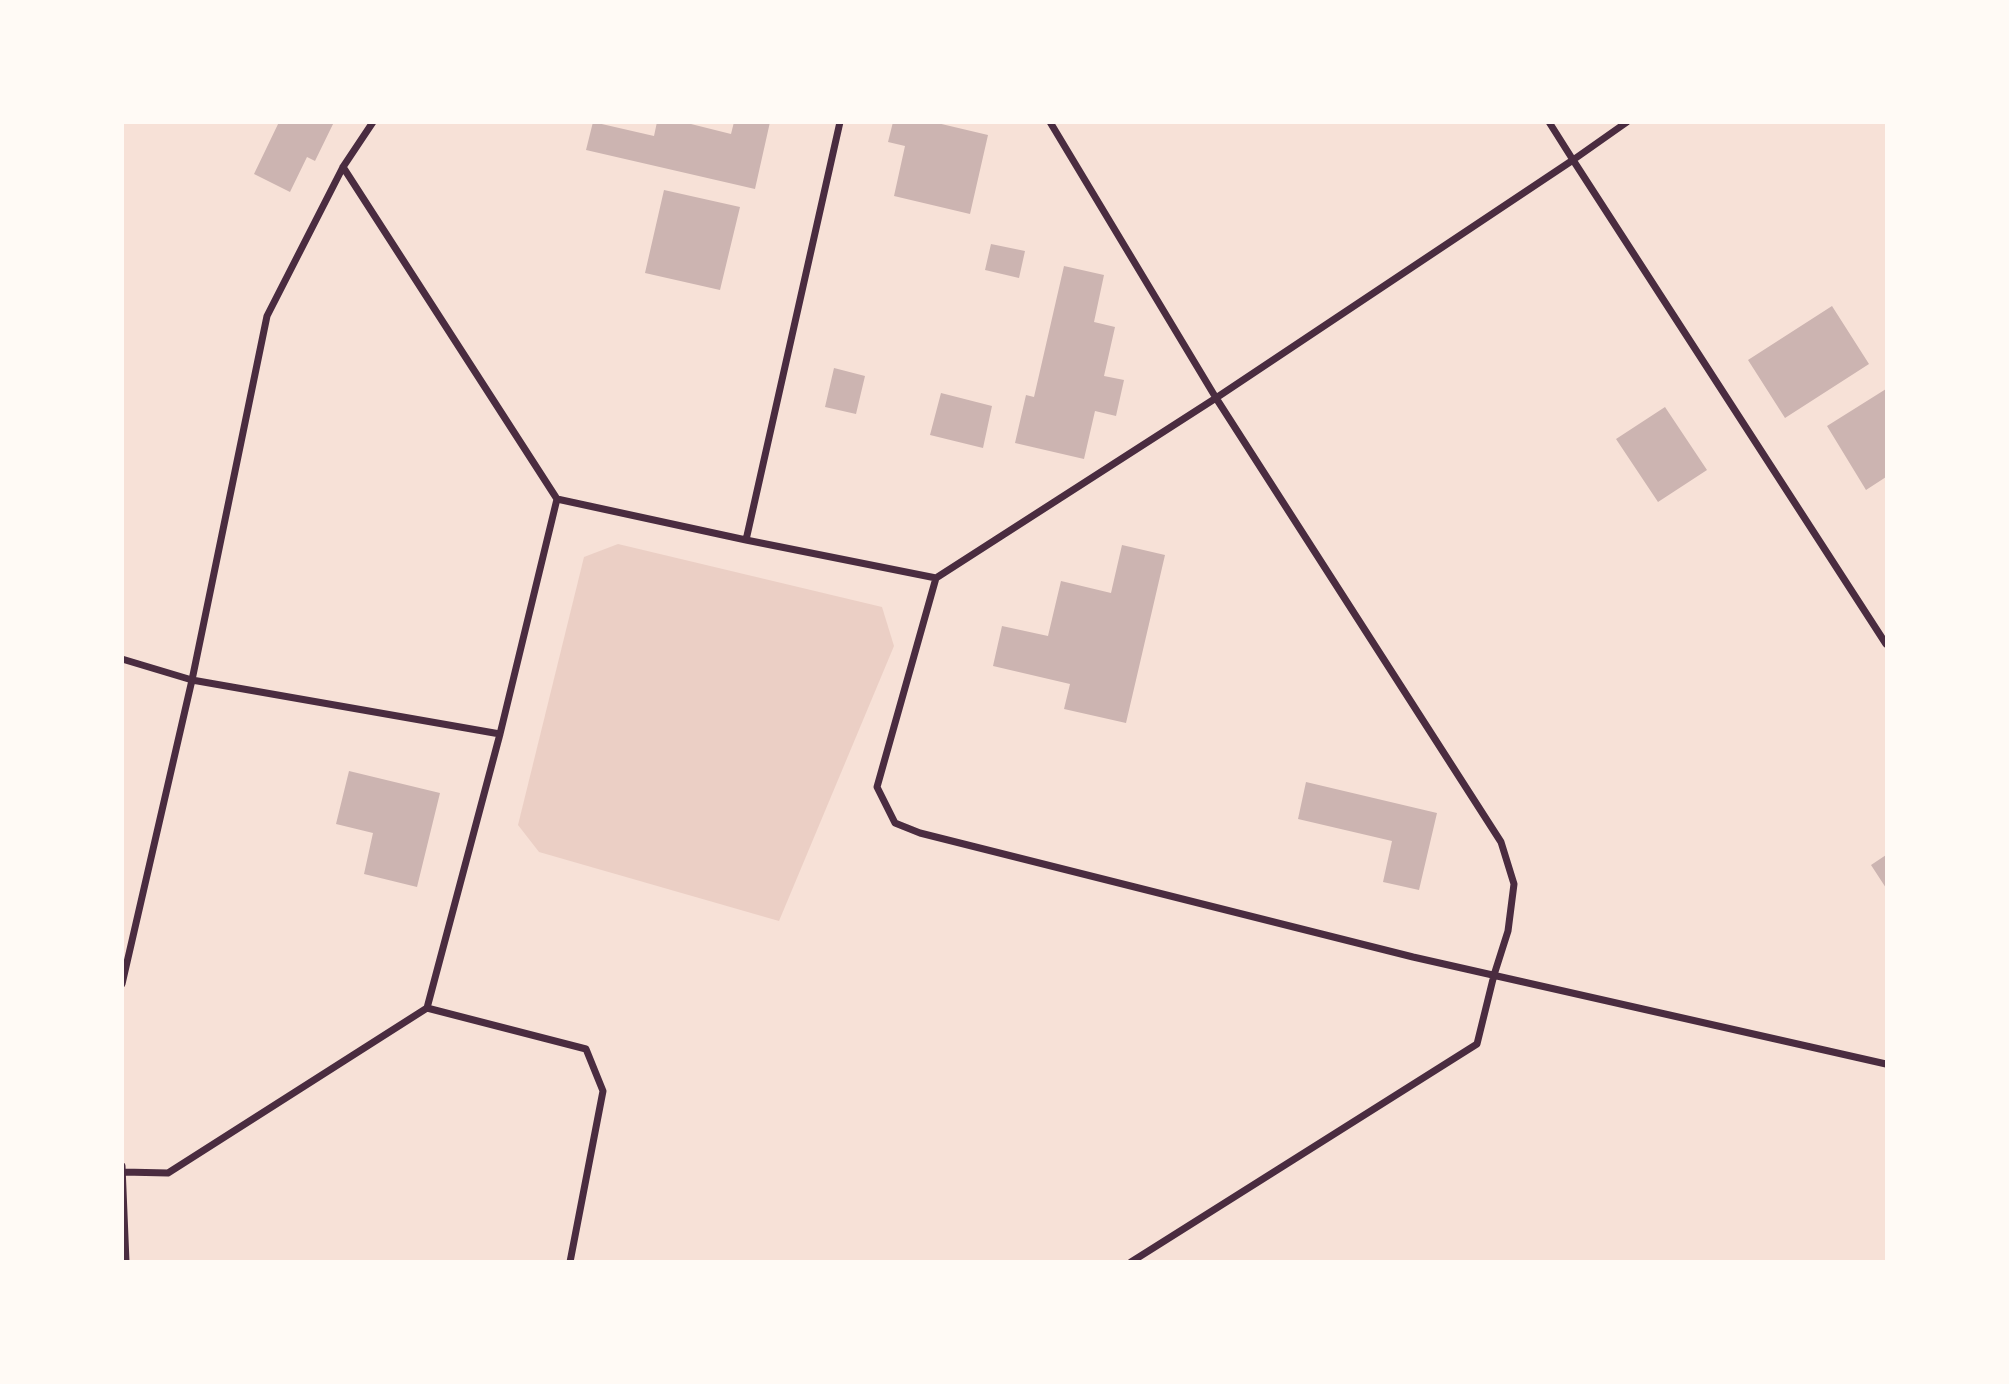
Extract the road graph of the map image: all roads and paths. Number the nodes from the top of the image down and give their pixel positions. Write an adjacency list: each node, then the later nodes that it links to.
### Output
1 (373, 122): 7 (street)
2 (840, 122): 10 (street)
3 (1050, 122): 8 (street)
4 (1549, 122): 6 (street)
5 (1627, 122): 6 (street)
6 (1573, 160): 8 (street); 12 (street)
7 (343, 167): 9 (street); 14 (street)
8 (1216, 398): 11 (street); 16 (street)
9 (557, 499): 10 (street); 15 (street)
10 (746, 540): 11 (street)
11 (936, 579): 16 (street)
12 (1886, 644)
13 (122, 659): 14 (street)
14 (192, 680): 15 (street); 17 (street)
15 (500, 734): 18 (street)
16 (1494, 975): 19 (street); 24 (street)
17 (122, 985)
18 (427, 1008): 21 (street); 23 (street)
19 (1886, 1064)
20 (122, 1166): 21 (street)
21 (123, 1172): 22 (street)
22 (126, 1262)
23 (570, 1262)
24 (1132, 1262)

